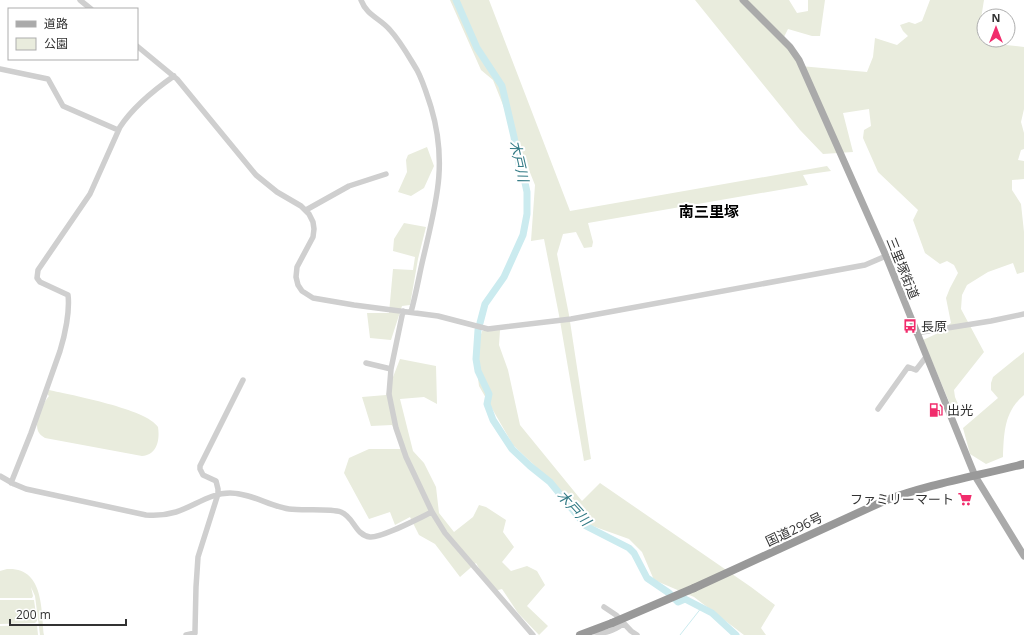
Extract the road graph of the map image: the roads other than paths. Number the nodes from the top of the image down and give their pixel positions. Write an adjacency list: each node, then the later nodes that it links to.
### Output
1 (80, 0): 4 (street)
2 (361, 0): 13 (street)
3 (743, 0): 11 (main road, 三里塚街道)
4 (90, 8)
5 (138, 47): 7 (street)
6 (0, 69): 8 (street)
7 (174, 76): 8 (street); 10 (street)
8 (118, 130): 24 (street)
9 (386, 174): 10 (street)
10 (306, 210): 12 (street)
11 (886, 256): 13 (street); 15 (main road, 三里塚街道)
12 (403, 311): 13 (street); 18 (street)
13 (411, 312)
14 (1024, 314): 15 (street)
15 (916, 333): 16 (main road, 三里塚街道)
16 (926, 357): 20 (street); 23 (main road, 三里塚街道)
17 (366, 364): 18 (street)
18 (391, 369): 26 (street)
19 (243, 380): 25 (street)
20 (878, 409)
21 (1024, 464): 23 (highway, 国道296号)
22 (0, 476): 24 (street)
23 (975, 476): 27 (main road, 三里塚街道); 30 (highway, 国道296号, bridge)
24 (11, 483): 25 (street)
25 (218, 494): 26 (street); 31 (street)
26 (432, 512): 32 (street)
27 (1024, 556)
28 (604, 607): 29 (street)
29 (624, 624): 30 (street); 34 (street)
30 (591, 631): 33 (highway, 国道296号)
31 (186, 635)
32 (533, 635)
33 (580, 635)
34 (637, 635)

